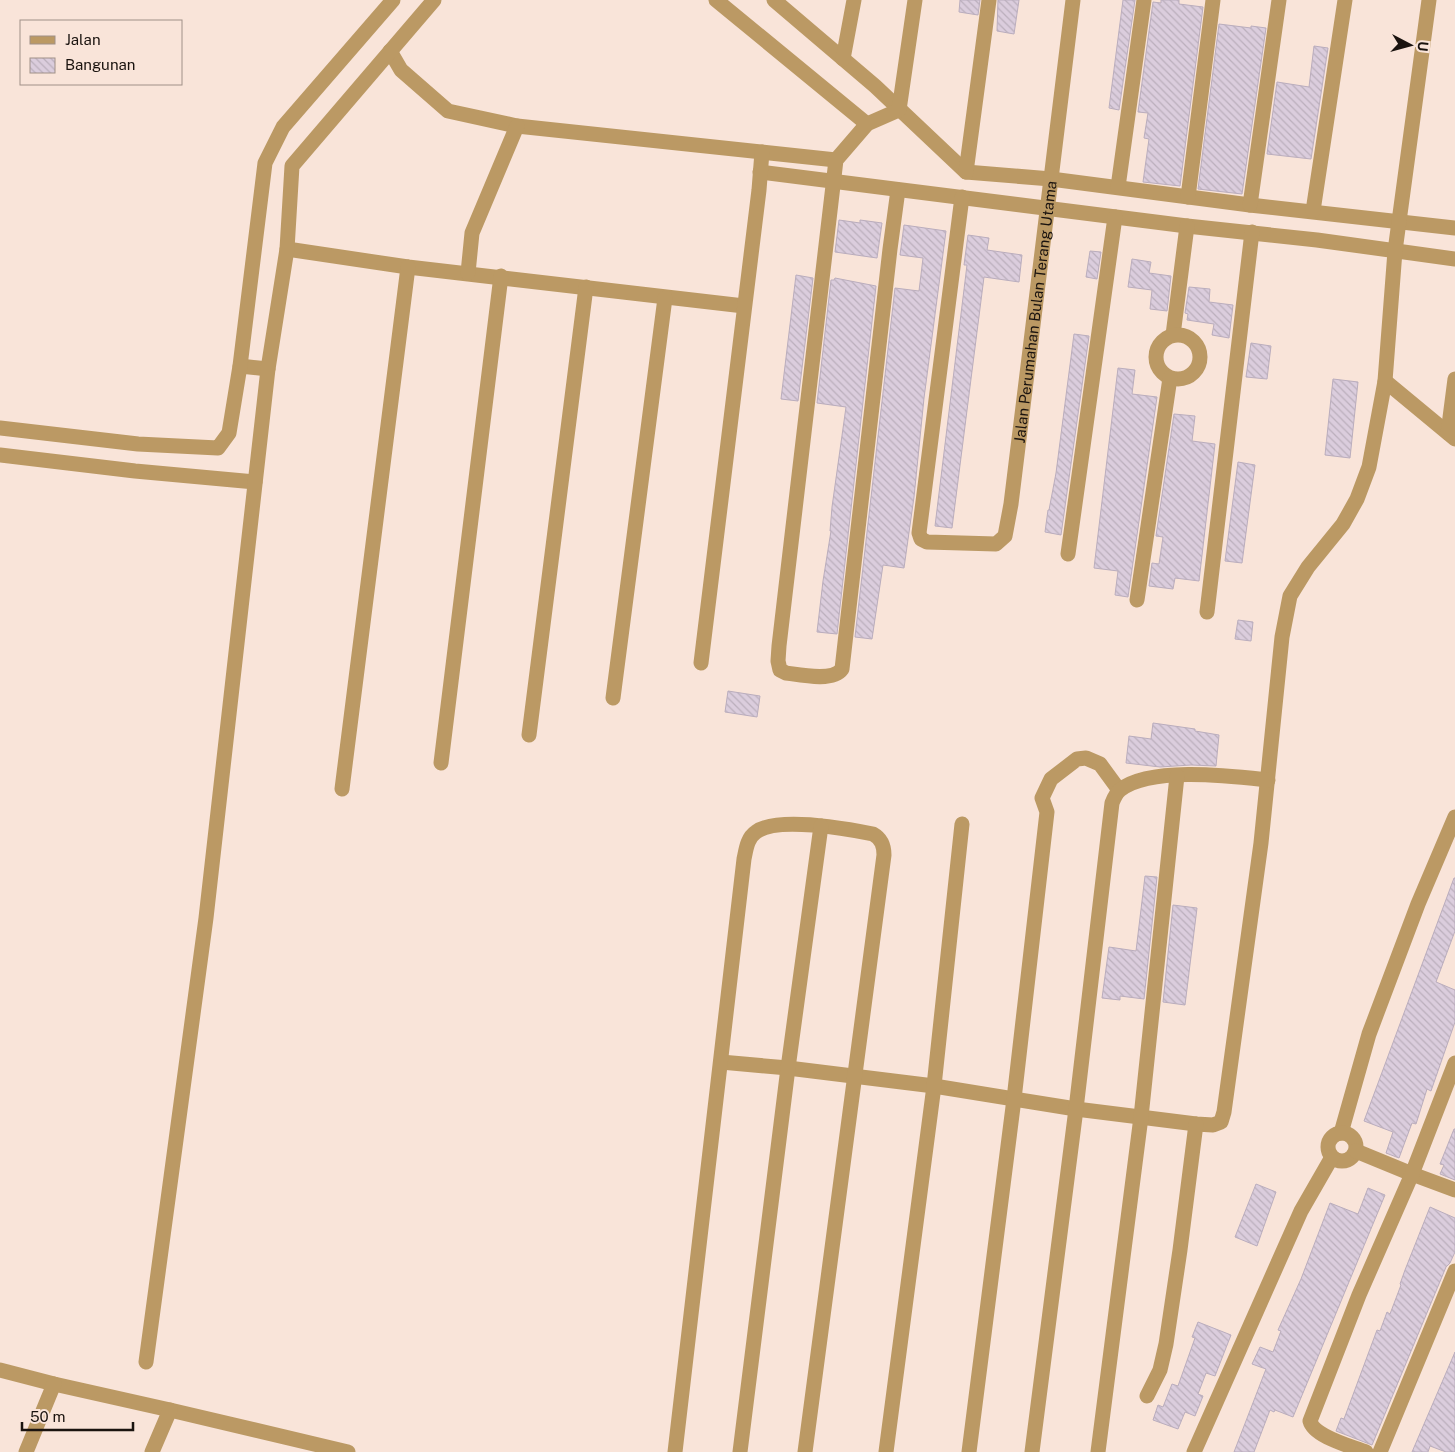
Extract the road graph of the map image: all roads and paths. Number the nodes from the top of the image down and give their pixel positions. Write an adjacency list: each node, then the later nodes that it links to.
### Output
1 (392, 0): 21 (street)
2 (434, 0): 14 (street)
3 (716, 0): 17 (street)
4 (774, 0): 15 (street)
5 (854, 0): 15 (street)
6 (915, 0): 16 (street)
7 (989, 0): 24 (street)
8 (1073, 0): 25 (street, Jalan Perumahan Bulan Terang Utama)
9 (1144, 0): 27 (street)
10 (1213, 0): 30 (street)
11 (1279, 0): 31 (street)
12 (1345, 0): 33 (street)
13 (1429, 0): 35 (street)
14 (390, 52): 18 (street); 22 (street)
15 (843, 58): 16 (street)
16 (899, 110): 17 (street); 24 (street)
17 (867, 124): 20 (street)
18 (517, 126): 19 (street); 43 (street)
19 (762, 152): 20 (street); 23 (street)
20 (836, 160): 26 (street)
21 (265, 163): 22 (street); 49 (street)
22 (292, 166): 39 (street)
23 (760, 172): 26 (street); 47 (street)
24 (966, 172): 25 (street)
25 (1051, 179): 27 (street); 32 (street, Jalan Perumahan Bulan Terang Utama)
26 (834, 182): 28 (street); 28 (street)
27 (1118, 188): 30 (street)
28 (898, 190): 29 (street)
29 (962, 197): 32 (street); 32 (street, Jalan Perumahan Bulan Terang Utama)
30 (1188, 197): 31 (street)
31 (1250, 205): 33 (street)
32 (1047, 209): 34 (street)
33 (1313, 211): 35 (street)
34 (1115, 217): 36 (street); 60 (street)
35 (1399, 222): 37 (street); 40 (street)
36 (1187, 226): 38 (street); 48 (street)
37 (1455, 228)
38 (1252, 232): 40 (street); 62 (street)
39 (287, 249): 42 (street); 50 (street)
40 (1395, 251): 41 (street); 53 (street)
41 (1455, 259)
42 (408, 267): 43 (street); 69 (street)
43 (468, 273): 44 (street)
44 (501, 276): 45 (street); 66 (street)
45 (586, 287): 46 (street); 65 (street)
46 (665, 298): 47 (street); 64 (street)
47 (744, 306): 63 (street)
48 (1173, 335): 51 (street); 51 (street)
49 (240, 366): 50 (street); 56 (street)
50 (268, 369): 59 (street)
51 (1170, 378): 61 (street)
52 (1455, 379): 55 (street)
53 (1385, 381): 55 (street); 68 (street)
54 (0, 428): 56 (street)
55 (1451, 436)
56 (138, 444): 58 (street)
57 (0, 455): 58 (street)
58 (135, 471): 59 (street)
59 (255, 482): 89 (street)
60 (1068, 554)
61 (1137, 600)
62 (1207, 612)
63 (701, 663)
64 (613, 698)
65 (529, 735)
66 (441, 763)
67 (1177, 776): 68 (street); 70 (street); 81 (street)
68 (1268, 780): 82 (street)
69 (342, 788)
70 (1119, 790): 79 (street); 80 (street)
71 (1455, 817): 83 (street)
72 (962, 824): 78 (street)
73 (821, 826): 74 (street); 76 (street); 77 (street)
74 (721, 1062): 76 (street); 97 (street)
75 (1455, 1062): 86 (street)
76 (788, 1068): 77 (street); 98 (street)
77 (854, 1076): 78 (street); 99 (street)
78 (934, 1086): 79 (street); 100 (street)
79 (1014, 1099): 80 (street); 101 (street)
80 (1076, 1109): 81 (street); 102 (street)
81 (1141, 1117): 82 (street); 103 (street)
82 (1196, 1124): 92 (street)
83 (1341, 1133): 84 (street); 85 (street)
84 (1356, 1151): 85 (street); 86 (street)
85 (1332, 1157): 104 (street)
86 (1412, 1174): 87 (street); 105 (street)
87 (1455, 1190)
88 (1455, 1271): 106 (street)
89 (146, 1362)
90 (0, 1370): 91 (street)
91 (54, 1384): 93 (street); 94 (street)
92 (1147, 1396)
93 (170, 1410): 95 (street); 96 (street)
94 (26, 1452)
95 (152, 1452)
96 (348, 1452)
97 (675, 1452)
98 (740, 1452)
99 (805, 1452)
100 (886, 1452)
101 (969, 1452)
102 (1032, 1452)
103 (1098, 1452)
104 (1194, 1452)
105 (1366, 1452)
106 (1380, 1452)

